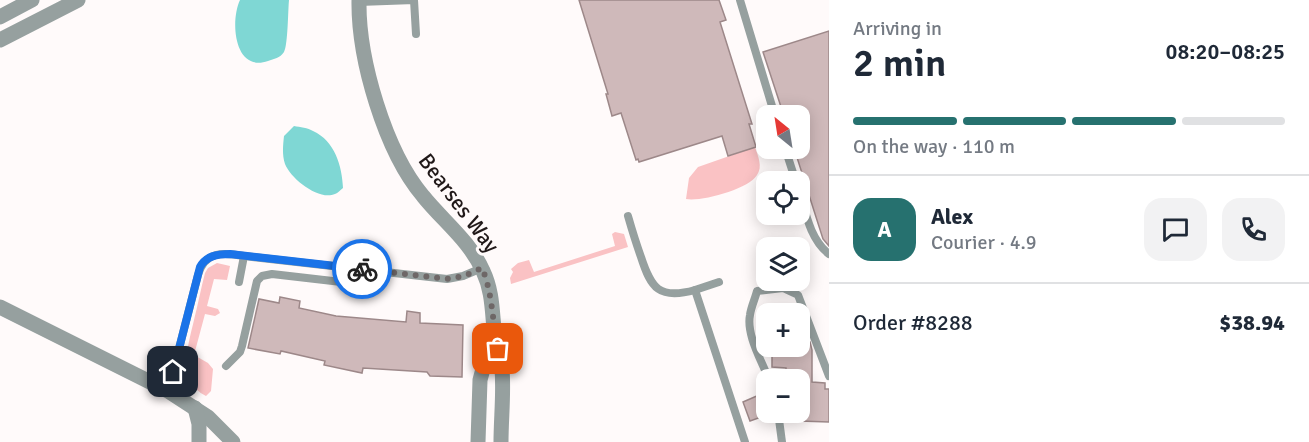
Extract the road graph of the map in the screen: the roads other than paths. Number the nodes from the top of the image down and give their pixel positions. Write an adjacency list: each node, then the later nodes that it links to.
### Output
1 (32, 0): 5 (street)
2 (78, 0): 7 (street)
3 (740, 0): 8 (lane)
4 (359, 1): 6 (lane); 13 (street, Bearses Way)
5 (0, 17)
6 (416, 34)
7 (0, 40)
8 (772, 105)
9 (628, 216): 17 (lane)
10 (810, 225): 11 (lane)
11 (829, 254)
12 (244, 256): 14 (lane); 15 (lane); 23 (lane)
13 (482, 268): 14 (lane); 19 (street, Bearses Way)
14 (384, 272): 20 (lane)
15 (239, 282)
16 (719, 282): 17 (lane)
17 (694, 290): 30 (lane)
18 (0, 307): 23 (street)
19 (494, 329): 28 (street, Bearses Way); 29 (street, Bearses Way)
20 (226, 366)
21 (764, 369): 22 (lane)
22 (829, 376)
23 (168, 391): 24 (street)
24 (195, 408): 26 (street); 27 (street)
25 (779, 423): 31 (lane)
26 (198, 442)
27 (233, 442)
28 (478, 442)
29 (501, 442)
30 (745, 442)
31 (782, 442)

